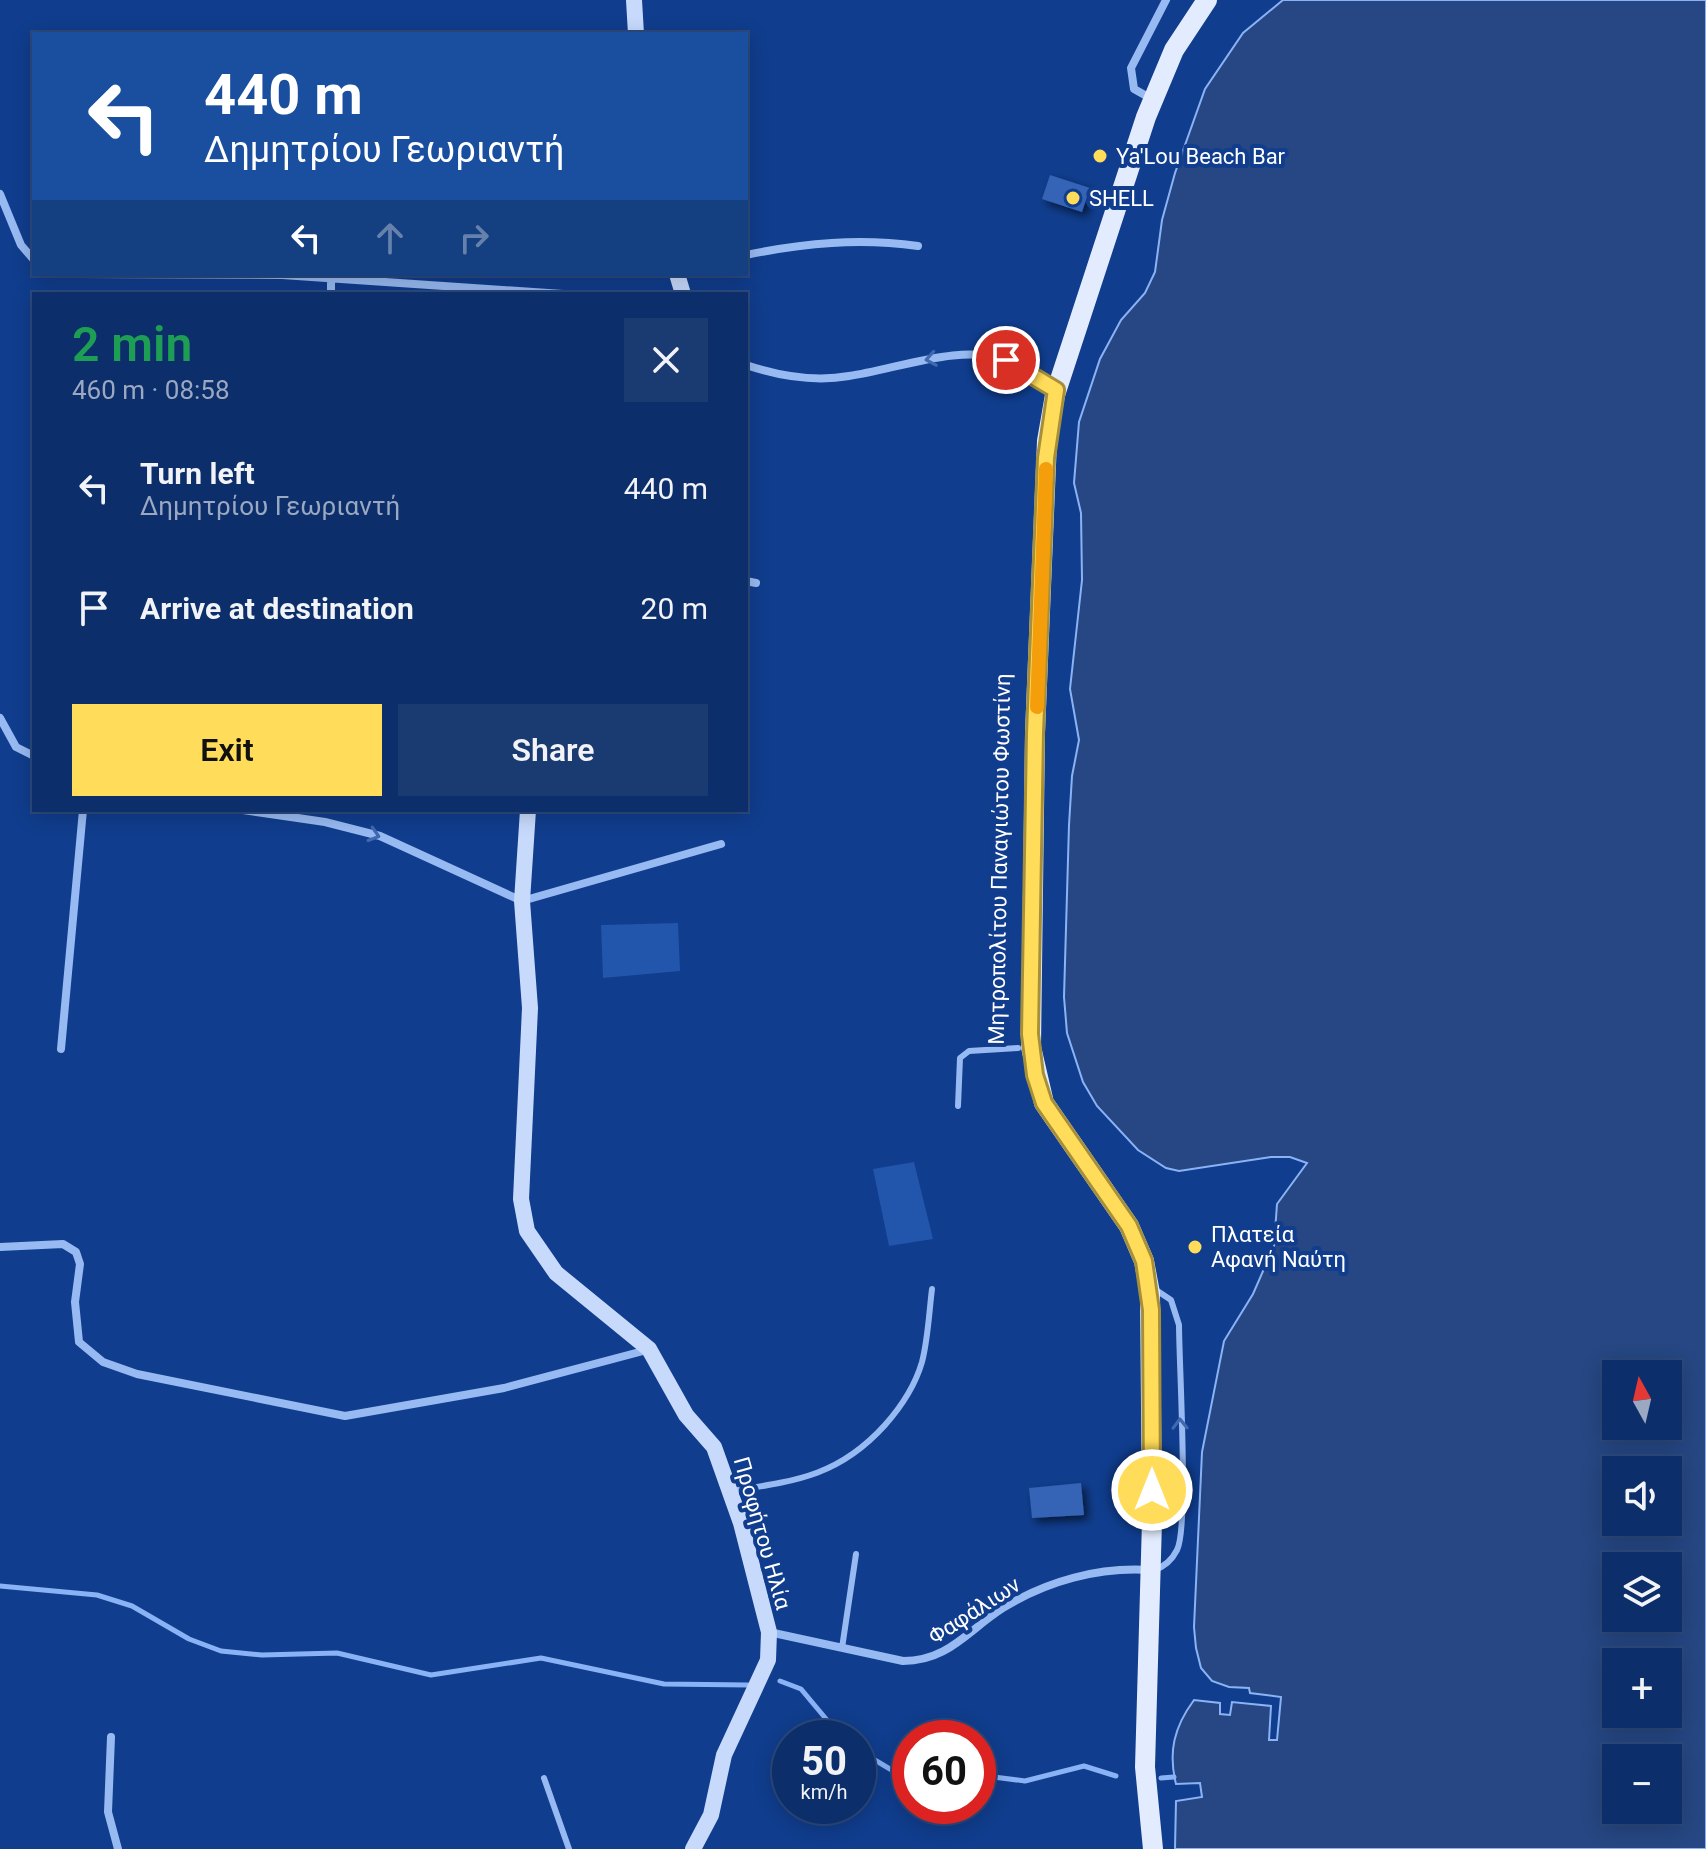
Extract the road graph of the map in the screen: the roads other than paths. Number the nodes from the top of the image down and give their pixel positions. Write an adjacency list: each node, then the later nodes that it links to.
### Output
1 (634, 0): 5 (street)
2 (1166, 0): 6 (street)
3 (1191, 0): 6 (main road)
4 (1207, 0): 6 (main road)
5 (636, 32)
6 (1147, 97): 16 (main road, Μητροπολίτου Παναγιώτου Φωστίνη)
7 (0, 194): 10 (street)
8 (918, 246): 9 (street)
9 (748, 255)
10 (32, 258)
11 (206, 276): 12 (street)
12 (331, 278): 13 (street); 14 (street)
13 (331, 292)
14 (534, 292)
15 (748, 365): 16 (street, one-way to 15)
16 (1050, 387): 24 (main road, Μητροπολίτου Παναγιώτου Φωστίνη); 28 (main road, Μητροπολίτου Παναγιώτου Φωστίνη)
17 (0, 718): 18 (street)
18 (32, 755)
19 (83, 812): 25 (street)
20 (257, 812): 23 (street, one-way to 23)
21 (528, 812): 23 (street, Προφήτου Ηλία)
22 (721, 844): 23 (street)
23 (522, 901): 30 (street, Προφήτου Ηλία)
24 (1018, 1048): 26 (lane); 33 (main road, Μητροπολίτου Παναγιώτου Φωστίνη)
25 (61, 1049)
26 (958, 1106)
27 (0, 1247): 30 (street)
28 (1149, 1286): 33 (main road, Μητροπολίτου Παναγιώτου Φωστίνη); 33 (lane, one-way to 28)
29 (932, 1289): 31 (lane)
30 (649, 1349): 31 (street, Προφήτου Ηλία)
31 (731, 1491): 34 (street, Προφήτου Ηλία)
32 (856, 1554): 35 (lane)
33 (1144, 1570): 35 (street, Φαφάλιων); 41 (main road, Μητροπολίτου Παναγιώτου Φωστίνη); 42 (main road, Μητροπολίτου Παναγιώτου Φωστίνη)
34 (769, 1632): 35 (street, Φαφάλιων); 40 (street, Προφήτου Ηλία)
35 (842, 1648)
36 (111, 1737): 38 (street)
37 (544, 1778): 39 (lane)
38 (118, 1849)
39 (569, 1849)
40 (693, 1849)
41 (1140, 1849)
42 (1153, 1849)

